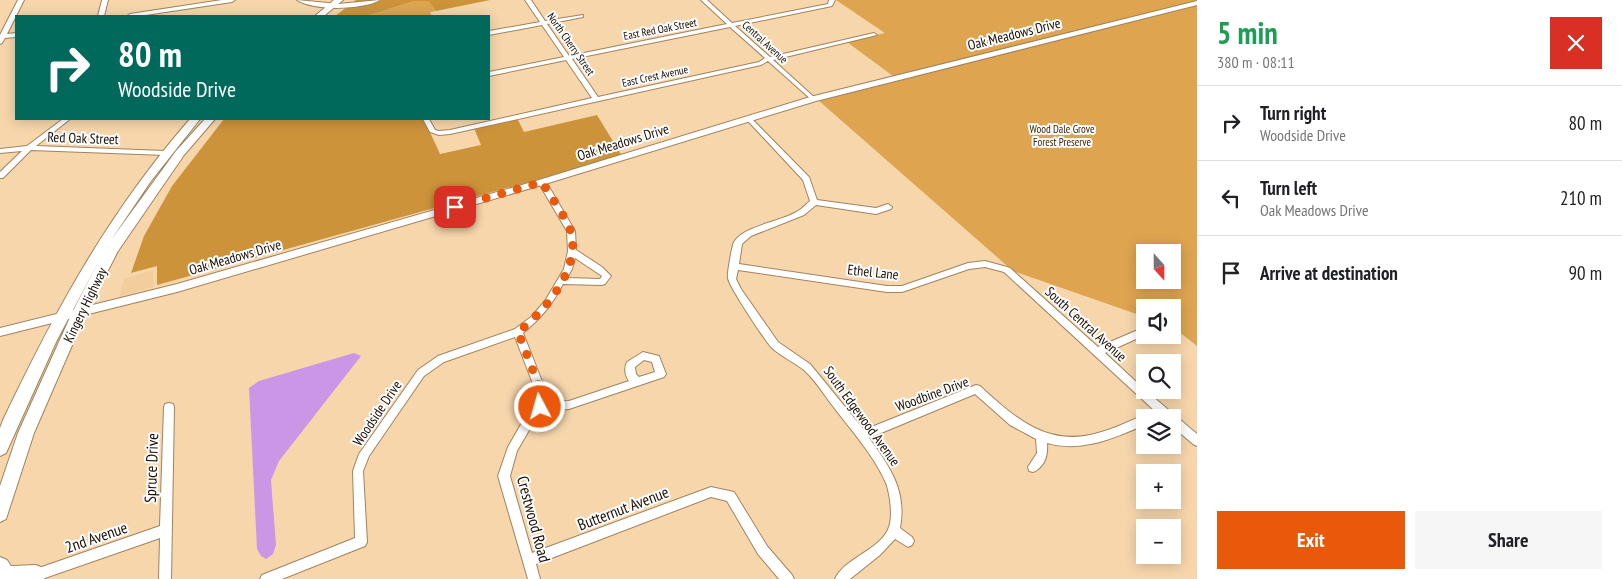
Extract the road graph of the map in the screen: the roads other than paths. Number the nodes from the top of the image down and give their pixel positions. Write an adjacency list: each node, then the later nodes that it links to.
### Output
1 (20, 0): 21 (street)
2 (105, 0): 11 (street)
3 (232, 0): 12 (street)
4 (300, 0): 9 (street)
5 (377, 0): 9 (street)
6 (528, 0): 16 (street, North Cherry Street)
7 (704, 0): 17 (street, Central Avenue)
8 (832, 0): 17 (street, East Red Oak Street)
9 (330, 2): 13 (highway); 14 (highway)
10 (1197, 3): 26 (street, Oak Meadows Drive)
11 (101, 15)
12 (136, 15)
13 (309, 15)
14 (320, 15)
15 (581, 16): 16 (street)
16 (544, 23): 18 (street); 22 (street, North Cherry Street)
17 (733, 25): 22 (street, East Red Oak Street); 23 (street, Central Avenue)
18 (490, 33)
19 (15, 34): 21 (street)
20 (874, 35): 23 (street, East Crest Avenue)
21 (1, 39)
22 (569, 58): 24 (street, East Red Oak Street); 25 (street, North Cherry Street)
23 (768, 59): 25 (street, East Crest Avenue); 26 (street, Central Avenue)
24 (490, 74)
25 (596, 99): 32 (street, East Crest Avenue)
26 (813, 99): 27 (street, Oak Meadows Drive)
27 (749, 119): 37 (street, Oak Meadows Drive); 38 (street)
28 (66, 120): 33 (street)
29 (194, 120): 35 (highway, Kingery Highway)
30 (209, 120): 44 (highway, Kingery Highway)
31 (426, 120): 32 (street)
32 (439, 133)
33 (29, 148): 34 (street, Red Oak Street); 35 (street, Red Oak Street); 36 (street)
34 (0, 151)
35 (165, 153): 45 (highway, Kingery Highway)
36 (0, 176)
37 (542, 182): 40 (street, Woodside Drive); 44 (street, Oak Meadows Drive)
38 (814, 202): 39 (street); 41 (street, South Edgewood Avenue)
39 (888, 207)
40 (572, 252): 43 (street, Woodside Drive); 43 (street)
41 (733, 266): 42 (street, Ethel Lane); 56 (street, South Edgewood Avenue)
42 (1007, 270): 49 (street, South Central Avenue)
43 (561, 281): 47 (street, Woodside Drive)
44 (79, 313): 45 (street, Oak Meadows Drive); 61 (highway, Kingery Highway)
45 (60, 318): 46 (street, Oak Meadows Drive); 59 (highway, Kingery Highway)
46 (0, 332)
47 (518, 332): 51 (street); 69 (street, Woodside Drive)
48 (1136, 335): 49 (street)
49 (1096, 352): 53 (street, South Central Avenue)
50 (637, 382): 51 (street)
51 (540, 407): 65 (street, Crestwood Road)
52 (170, 408): 62 (street, Spruce Drive)
53 (1160, 409)
54 (1136, 423): 57 (street, Woodbine Drive)
55 (1181, 427): 58 (street, South Central Avenue)
56 (862, 436): 57 (street, Woodbine Drive); 63 (street, South Edgewood Avenue)
57 (1041, 438): 60 (street)
58 (1197, 441)
59 (0, 448)
60 (1033, 467)
61 (0, 513)
62 (166, 530): 67 (street, 2nd Avenue); 68 (street)
63 (894, 531): 64 (street); 72 (street)
64 (908, 541)
65 (528, 562): 70 (street, Crestwood Road); 71 (street, Butternut Avenue)
66 (0, 567): 67 (highway)
67 (33, 577)
68 (165, 579)
69 (266, 579)
70 (534, 579)
71 (788, 579)
72 (841, 579)

